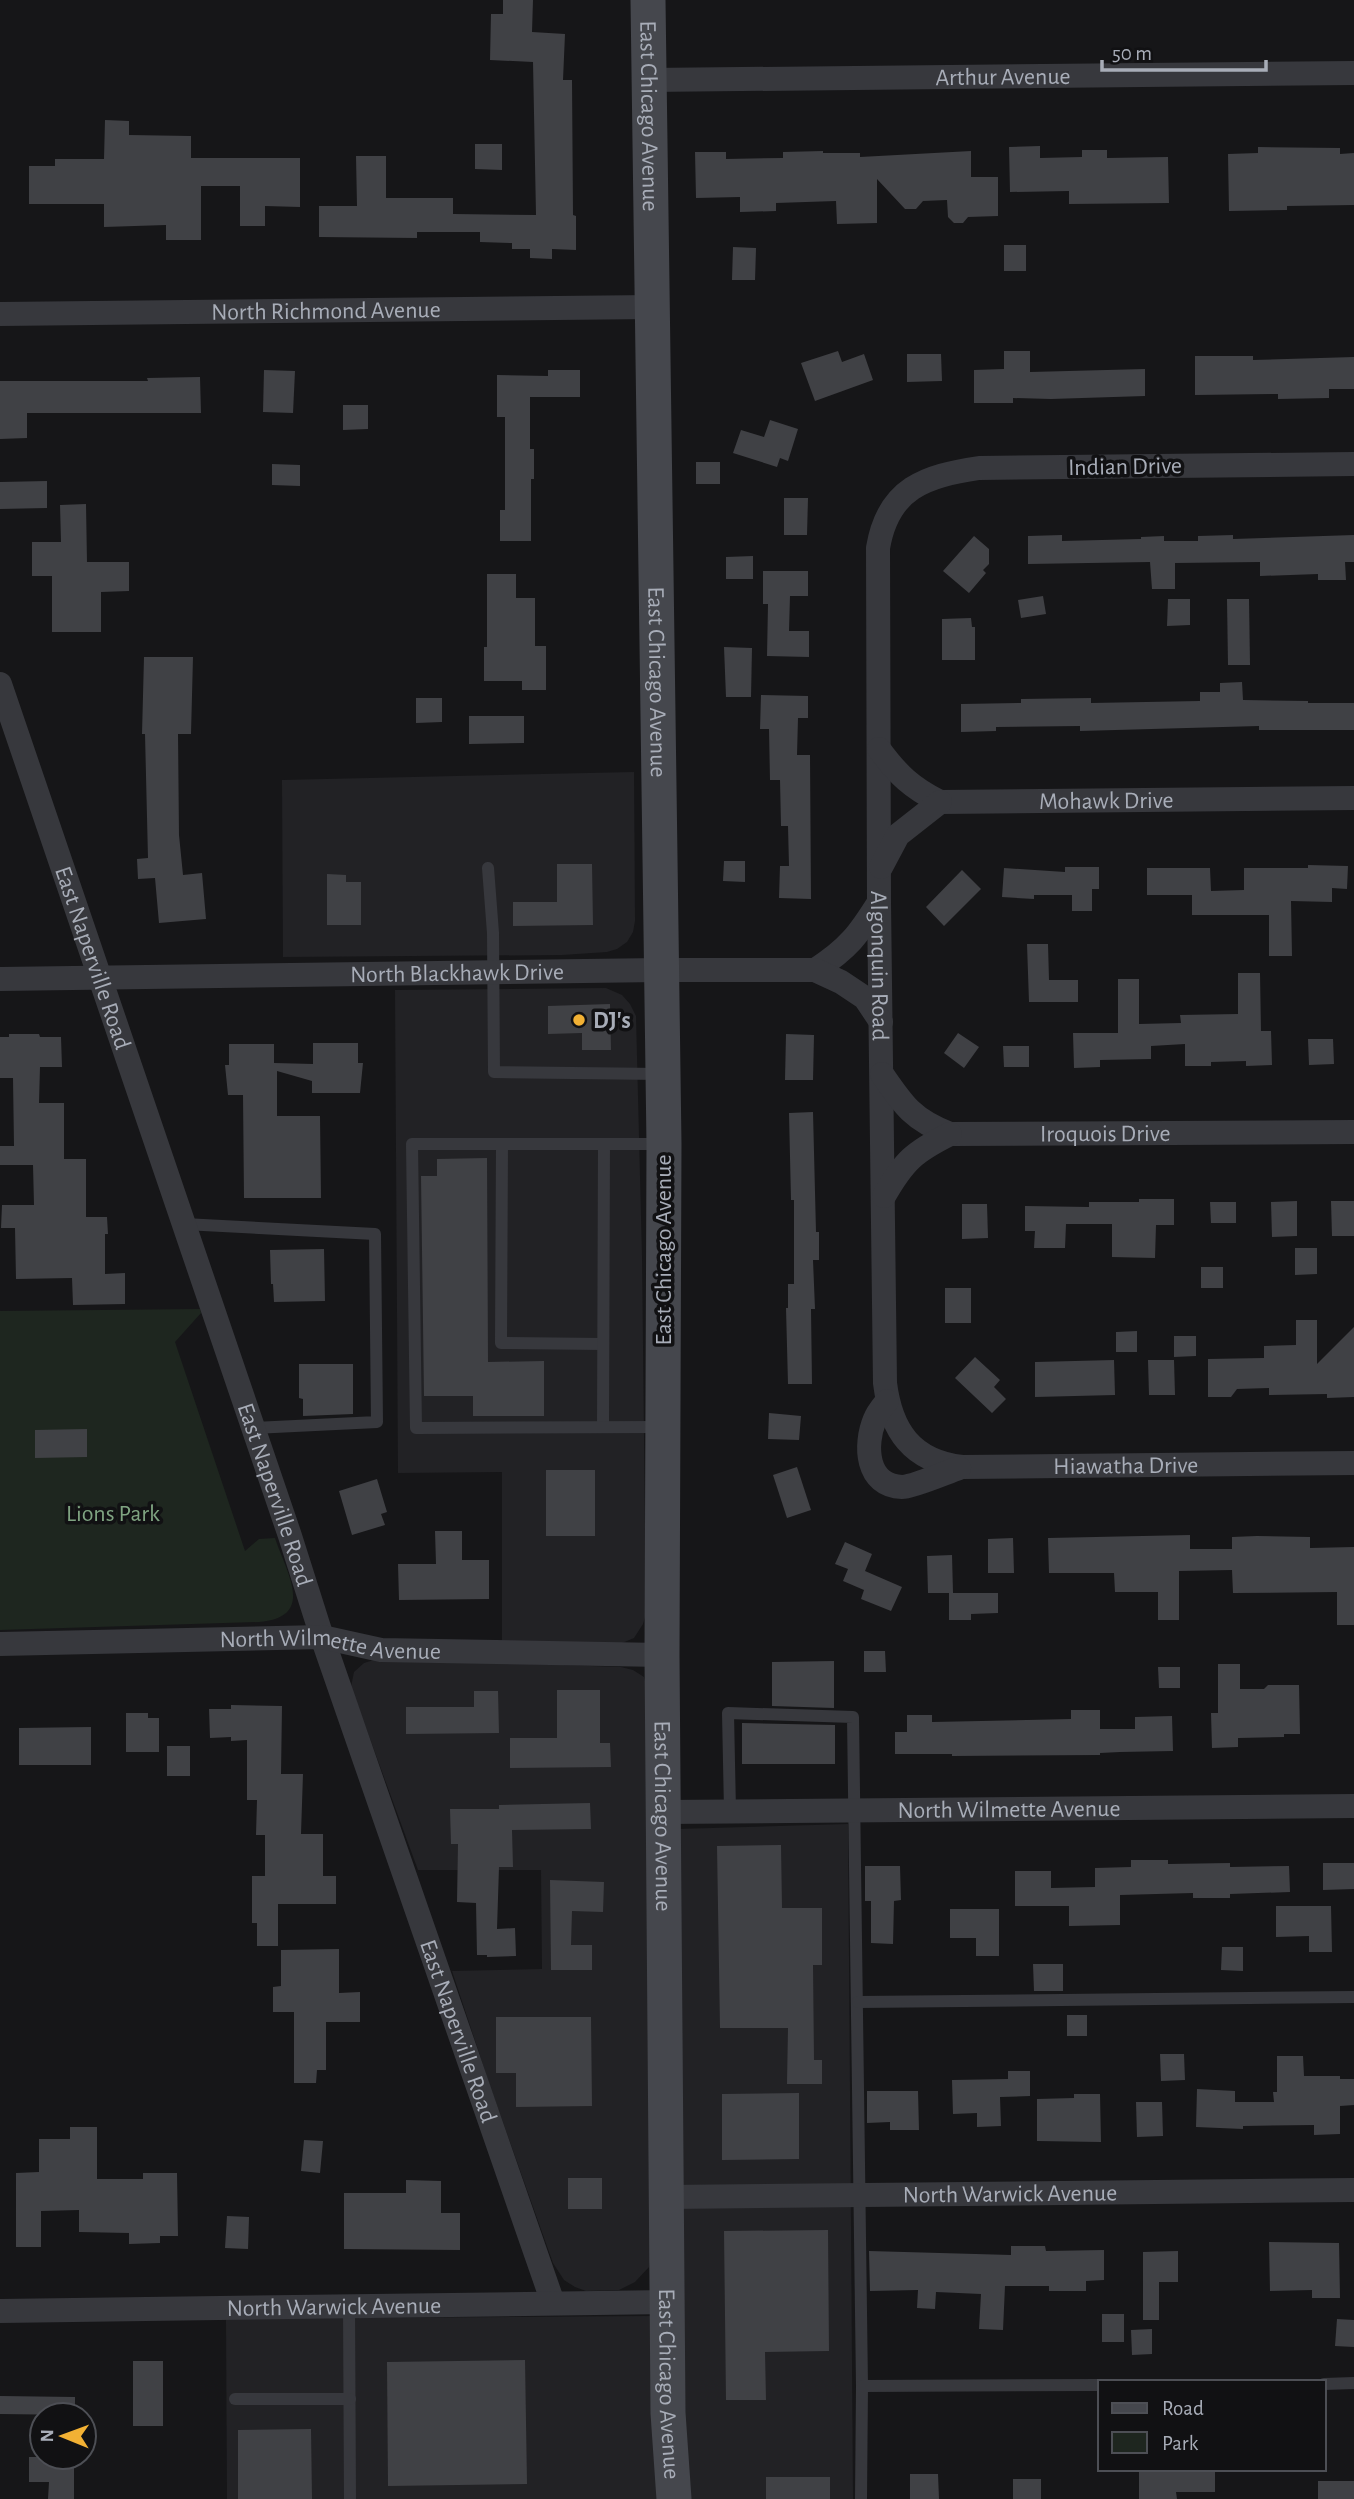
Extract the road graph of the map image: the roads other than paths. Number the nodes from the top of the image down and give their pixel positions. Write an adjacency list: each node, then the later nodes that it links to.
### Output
1 (648, 0): 3 (main road, East Chicago Avenue)
2 (1354, 73): 3 (street, Arthur Avenue)
3 (649, 80): 4 (main road, East Chicago Avenue)
4 (652, 307): 5 (street, North Richmond Avenue); 15 (main road, East Chicago Avenue)
5 (0, 314)
6 (1354, 464): 7 (street, Indian Drive)
7 (903, 496): 9 (street, Algonquin Road)
8 (0, 684): 18 (street, East Naperville Road)
9 (879, 749): 11 (street); 13 (street, Algonquin Road)
10 (1354, 798): 11 (street, Mohawk Drive)
11 (940, 802): 13 (street)
12 (488, 869): 17 (lane)
13 (879, 870): 14 (street, Algonquin Road)
14 (879, 902): 16 (street); 20 (street, Algonquin Road)
15 (660, 970): 16 (street, North Blackhawk Drive); 17 (street, North Blackhawk Drive); 21 (main road, East Chicago Avenue)
16 (815, 970): 20 (street, North Blackhawk Drive)
17 (494, 972): 18 (street, North Blackhawk Drive); 21 (lane)
18 (100, 978): 19 (street, North Blackhawk Drive); 29 (street, East Naperville Road)
19 (0, 979)
20 (881, 1022): 22 (street, Algonquin Road)
21 (663, 1074): 27 (main road, East Chicago Avenue)
22 (882, 1074): 24 (street, Iroquois Drive); 28 (street, Algonquin Road)
23 (1354, 1132): 24 (street, Iroquois Drive)
24 (950, 1134): 28 (street)
25 (502, 1144): 26 (lane); 30 (lane); 32 (lane)
26 (604, 1144): 27 (lane); 30 (lane)
27 (663, 1144): 33 (main road, East Chicago Avenue)
28 (884, 1196): 31 (street, Algonquin Road)
29 (184, 1224): 34 (street, East Naperville Road); 34 (lane)
30 (603, 1344): 32 (lane)
31 (887, 1401): 35 (street, Algonquin Road); 37 (street)
32 (603, 1427): 33 (lane)
33 (663, 1427): 40 (main road, East Chicago Avenue)
34 (253, 1428): 38 (street, East Naperville Road)
35 (906, 1439): 37 (street, Hiawatha Drive)
36 (1354, 1462): 37 (street, Hiawatha Drive)
37 (962, 1467)
38 (322, 1637): 39 (street, North Wilmette Avenue); 40 (street, North Wilmette Avenue); 51 (street, East Naperville Road)
39 (0, 1644)
40 (662, 1655): 44 (main road, East Chicago Avenue)
41 (1354, 1806): 42 (street, North Wilmette Avenue)
42 (856, 1810): 43 (street, North Wilmette Avenue); 43 (lane); 46 (lane)
43 (730, 1811): 44 (street, North Wilmette Avenue)
44 (664, 1812): 49 (main road, East Chicago Avenue)
45 (1354, 1997): 46 (lane)
46 (858, 2002): 48 (lane)
47 (1354, 2190): 48 (street, North Warwick Avenue)
48 (860, 2196): 49 (street, North Warwick Avenue); 57 (lane)
49 (667, 2197): 50 (main road, East Chicago Avenue)
50 (668, 2302): 51 (street, North Warwick Avenue); 61 (main road, East Chicago Avenue)
51 (552, 2303): 52 (street, North Warwick Avenue)
52 (349, 2306): 53 (street, North Warwick Avenue); 59 (lane)
53 (0, 2311)
54 (1354, 2383): 55 (lane)
55 (1326, 2384)
56 (1098, 2385): 57 (lane)
57 (862, 2386): 62 (lane)
58 (235, 2399): 59 (lane)
59 (349, 2399): 60 (lane)
60 (350, 2499)
61 (674, 2499)
62 (861, 2499)

